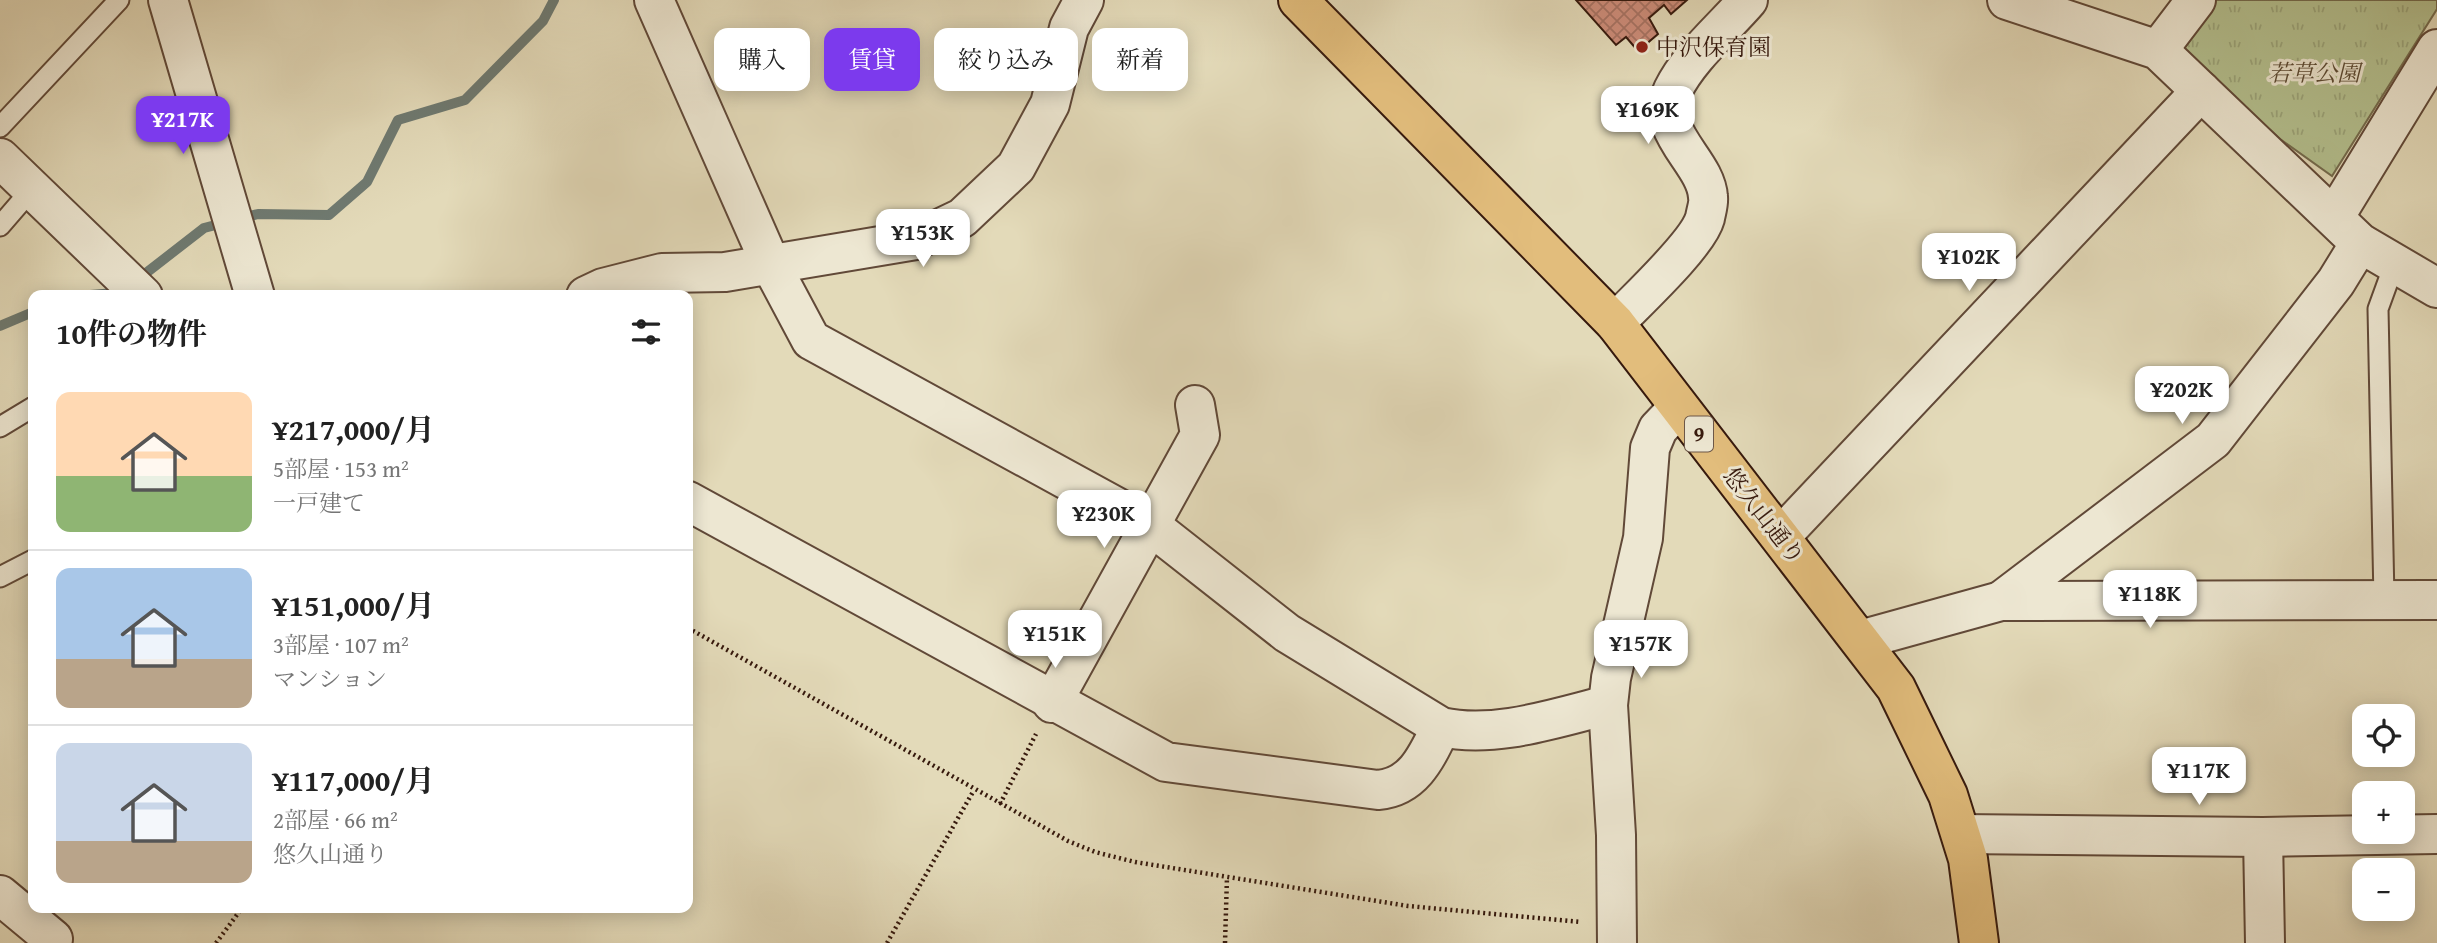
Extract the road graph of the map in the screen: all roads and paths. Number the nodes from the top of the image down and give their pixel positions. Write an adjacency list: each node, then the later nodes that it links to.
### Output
1 (119, 0): 12 (lane)
2 (168, 0): 21 (street)
3 (654, 0): 17 (street)
4 (1084, 0): 17 (street)
5 (1298, 0): 23 (main road, 悠久山通り / 9)
6 (1748, 0): 23 (street)
7 (2007, 0): 10 (street)
8 (2196, 0): 10 (street)
9 (2437, 49): 16 (street)
10 (2158, 50): 11 (street)
11 (2201, 92): 16 (street); 30 (street)
12 (0, 127)
13 (0, 159): 14 (street)
14 (32, 189): 15 (lane); 20 (street)
15 (0, 226)
16 (2347, 230): 18 (street); 35 (street)
17 (771, 265): 22 (street); 29 (street)
18 (2394, 265): 19 (street); 33 (lane)
19 (2437, 288)
20 (137, 290)
21 (253, 290)
22 (599, 290)
23 (1615, 323): 25 (main road, 悠久山通り / 9)
24 (1195, 405): 29 (street)
25 (1678, 408): 30 (main road, 悠久山通り / 9); 39 (street)
26 (28, 410): 27 (lane)
27 (0, 427)
28 (693, 504): 38 (street)
29 (1151, 526): 38 (street); 40 (street)
30 (1781, 536): 37 (main road, 悠久山通り / 9)
31 (28, 563): 32 (lane)
32 (0, 577)
33 (2384, 599): 34 (street); 35 (street)
34 (2437, 600)
35 (2001, 601): 37 (street)
36 (693, 631): 41 (path)
37 (1860, 640): 43 (main road, 悠久山通り / 9)
38 (1052, 702): 40 (street); 42 (path)
39 (1608, 705): 40 (street); 52 (street)
40 (1441, 727)
41 (974, 790): 42 (path); 54 (path)
42 (1000, 804): 46 (path)
43 (1961, 834): 45 (street); 56 (main road, 悠久山通り / 9)
44 (2437, 834): 45 (street)
45 (2263, 837): 57 (street)
46 (1227, 877): 52 (path); 55 (path)
47 (0, 895): 48 (street)
48 (28, 912)
49 (29, 913): 51 (street)
50 (238, 913): 53 (path)
51 (57, 930)
52 (1617, 934)
53 (216, 943)
54 (887, 943)
55 (1225, 943)
56 (1979, 943)
57 (2265, 943)

